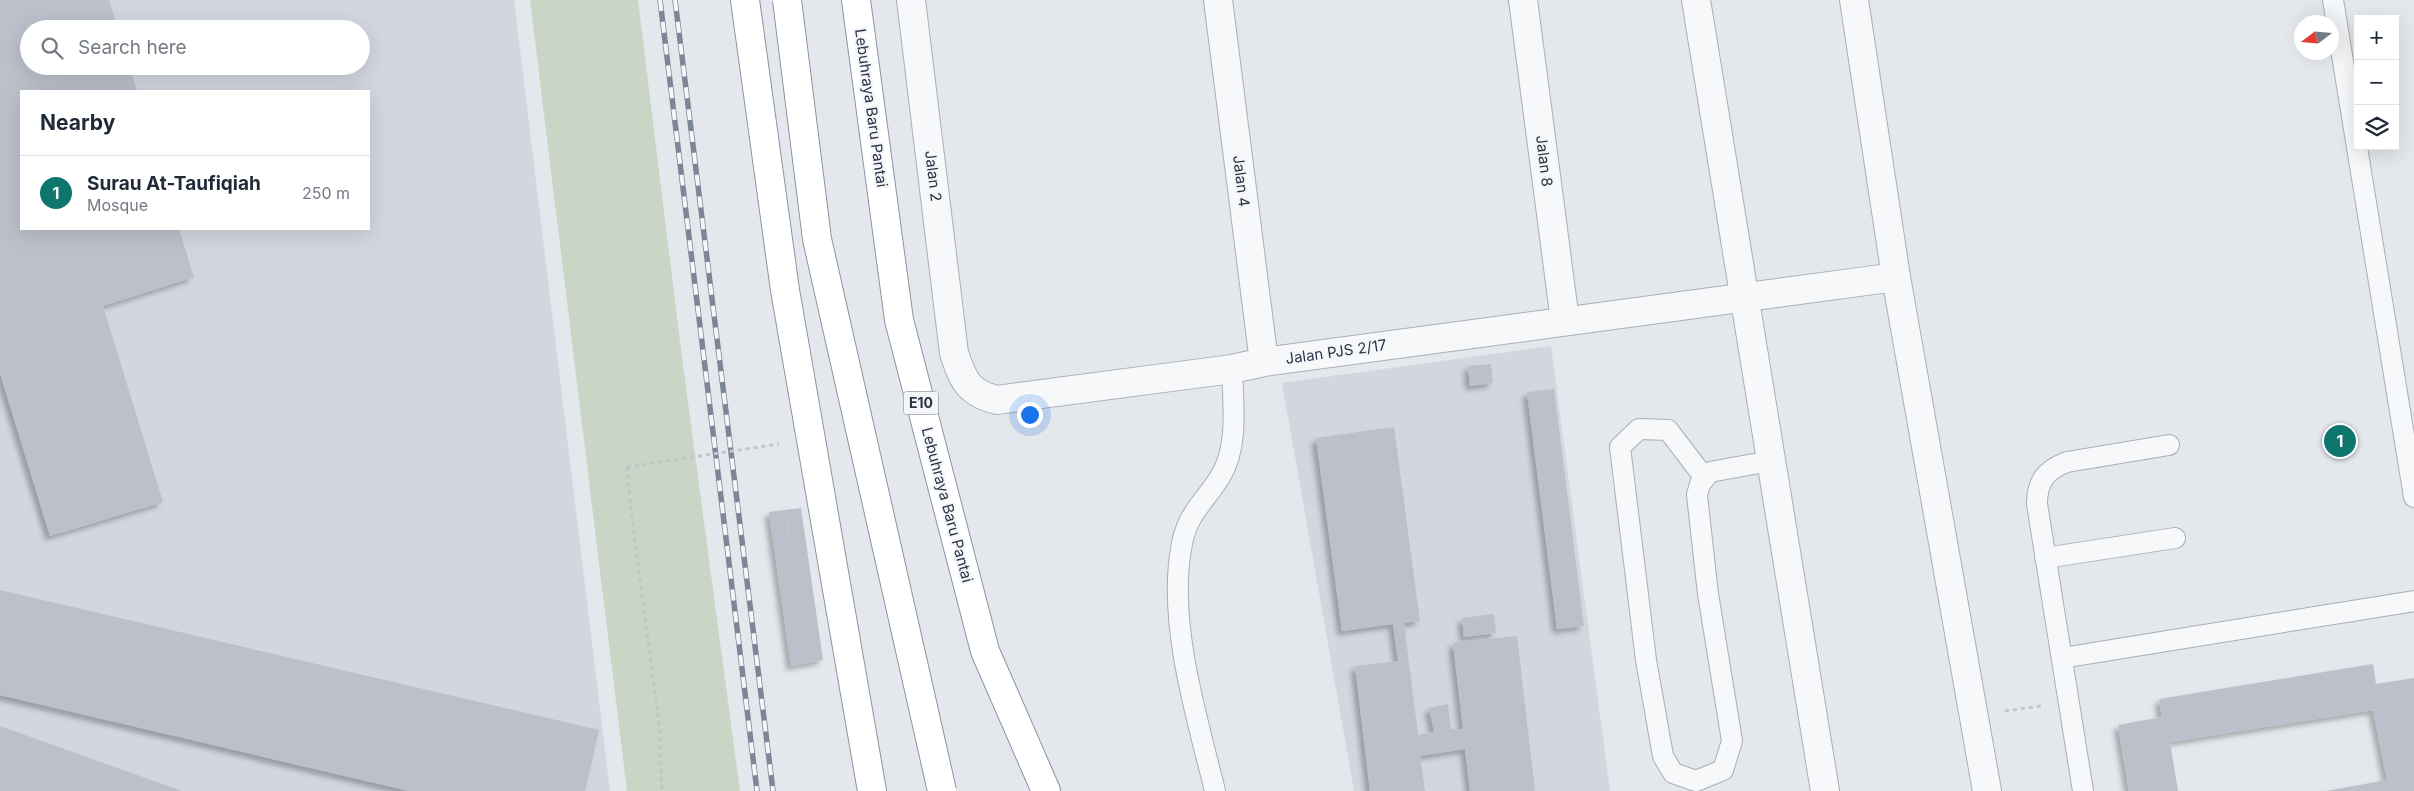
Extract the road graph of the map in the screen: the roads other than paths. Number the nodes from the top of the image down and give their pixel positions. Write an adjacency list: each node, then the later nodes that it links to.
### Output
1 (745, 0): 24 (highway)
2 (788, 0): 25 (highway, bridge)
3 (856, 0): 26 (highway, Lebuhraya Baru Pantai / E10)
4 (911, 0): 13 (street, Jalan 2)
5 (1218, 0): 14 (street, Jalan 4)
6 (1523, 0): 12 (street, Jalan 8)
7 (1696, 0): 11 (street)
8 (1854, 0): 10 (street)
9 (2333, 0): 19 (lane)
10 (1896, 277): 11 (street, Jalan PJS 2/17); 29 (street)
11 (1744, 297): 12 (street, Jalan PJS 2/17); 17 (street)
12 (1564, 321): 14 (street, Jalan PJS 2/17)
13 (954, 353): 15 (street, Jalan PJS 2/17)
14 (1264, 362): 15 (street, Jalan PJS 2/17)
15 (1232, 369): 27 (lane)
16 (2169, 445): 21 (lane)
17 (1770, 462): 18 (lane); 28 (street)
18 (1704, 477): 18 (lane)
19 (2414, 497)
20 (2175, 538): 21 (lane)
21 (2045, 558): 23 (lane)
22 (2414, 601): 23 (lane)
23 (2062, 658): 30 (lane)
24 (872, 791)
25 (942, 791)
26 (1046, 791)
27 (1215, 791)
28 (1825, 791)
29 (1987, 791)
30 (2083, 791)

